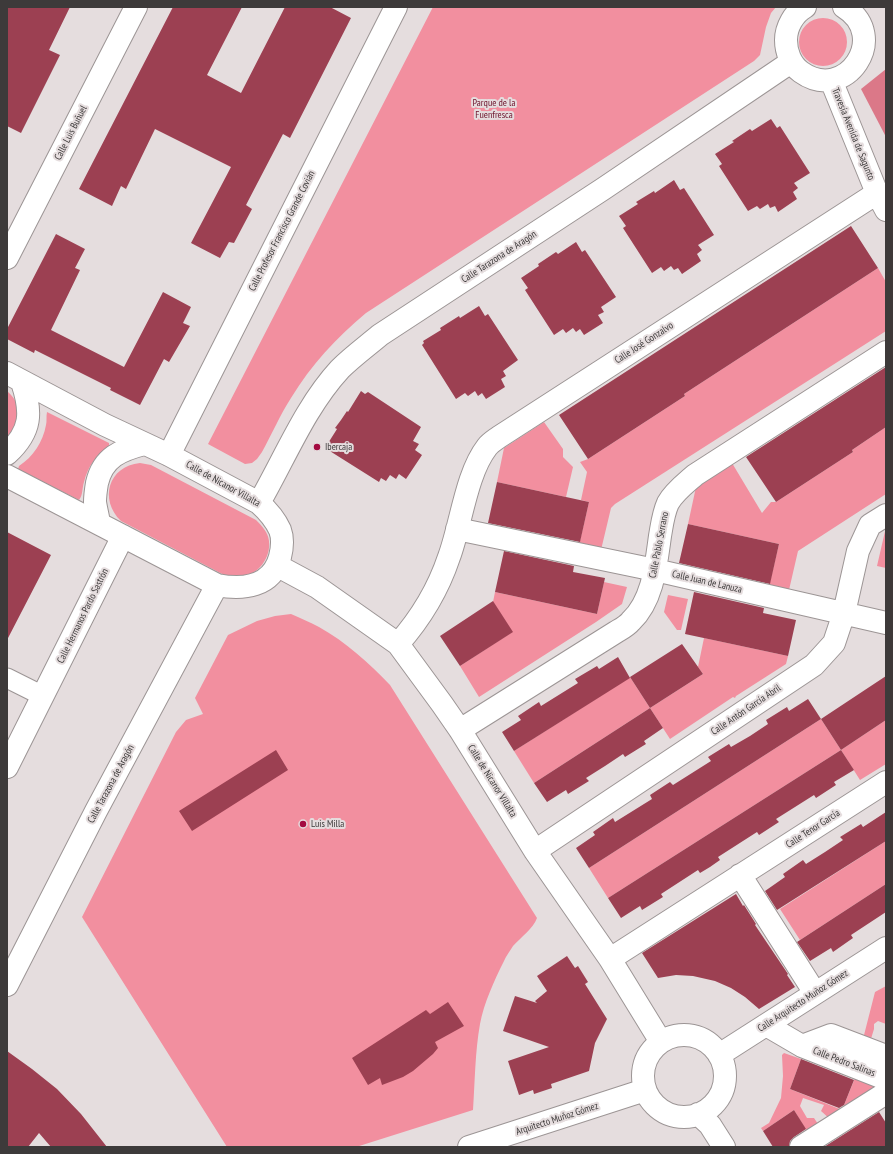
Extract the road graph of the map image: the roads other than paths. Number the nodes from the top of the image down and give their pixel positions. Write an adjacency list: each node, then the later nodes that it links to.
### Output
1 (136, 7): 8 (street, Calle Luis Buñuel)
2 (396, 7): 13 (street, Calle Profesor Francisco Grande Covián)
3 (805, 7): 5 (street)
4 (844, 7): 6 (street)
5 (791, 62): 6 (street); 15 (street, Calle Tarazona de Aragón)
6 (831, 80): 7 (street, Travesía Avenida de Sagunto)
7 (881, 201): 18 (street, Calle José Gonzalvo)
8 (7, 258)
9 (886, 352): 21 (street, Calle Pablo Serrano)
10 (15, 377): 11 (street, Calle de Nicanor Villalta); 12 (street, Calle de Nicanor Villalta)
11 (144, 444): 13 (street, Calle de Nicanor Villalta); 17 (street)
12 (7, 454)
13 (169, 456): 15 (street, Calle de Nicanor Villalta)
14 (7, 476): 17 (street)
15 (259, 503): 20 (street, Calle de Nicanor Villalta)
16 (886, 515): 23 (street, Calle Antón García Abril)
17 (99, 523): 19 (street)
18 (457, 529): 21 (street, Calle Juan de Lanuza); 25 (street, Calle José Gonzalvo)
19 (123, 536): 22 (street); 27 (street, Calle Hermanos Pardo Sastrón)
20 (278, 566): 22 (street); 25 (street, Calle de Nicanor Villalta)
21 (655, 570): 23 (street, Calle Juan de Lanuza); 28 (street, Calle Pablo Serrano)
22 (217, 585): 35 (street, Calle Tarazona de Aragón)
23 (844, 613): 24 (street, Calle Juan de Lanuza); 31 (street, Calle Antón García Abril)
24 (886, 623)
25 (398, 644): 28 (street, Calle de Nicanor Villalta)
26 (7, 678): 27 (street)
27 (43, 696): 29 (street, Calle Hermanos Pardo Sastrón)
28 (460, 730): 31 (street, Calle de Nicanor Villalta)
29 (7, 767)
30 (886, 782): 32 (street, Calle Tenor García)
31 (536, 851): 34 (street, Calle de Nicanor Villalta)
32 (740, 875): 34 (street, Calle Tenor García); 36 (street)
33 (886, 948): 36 (street, Calle Arquitecto Muñoz Gómez)
34 (610, 959): 38 (street, Calle de Nicanor Villalta)
35 (7, 985)
36 (815, 993): 37 (street, Calle Arquitecto Muñoz Gómez)
37 (766, 1025): 39 (street, Calle Pedro Salinas); 40 (street, Calle Arquitecto Muñoz Gómez)
38 (661, 1042): 40 (street); 43 (street)
39 (802, 1046): 41 (street, Calle Pedro Salinas); 42 (street, Calle Pedro Salinas)
40 (719, 1055): 45 (street)
41 (886, 1056)
42 (886, 1079)
43 (645, 1090): 45 (street); 46 (street, Arquitecto Muñoz Gómez)
44 (886, 1093): 48 (street)
45 (698, 1114): 47 (street)
46 (469, 1147)
47 (724, 1147)
48 (801, 1147)

